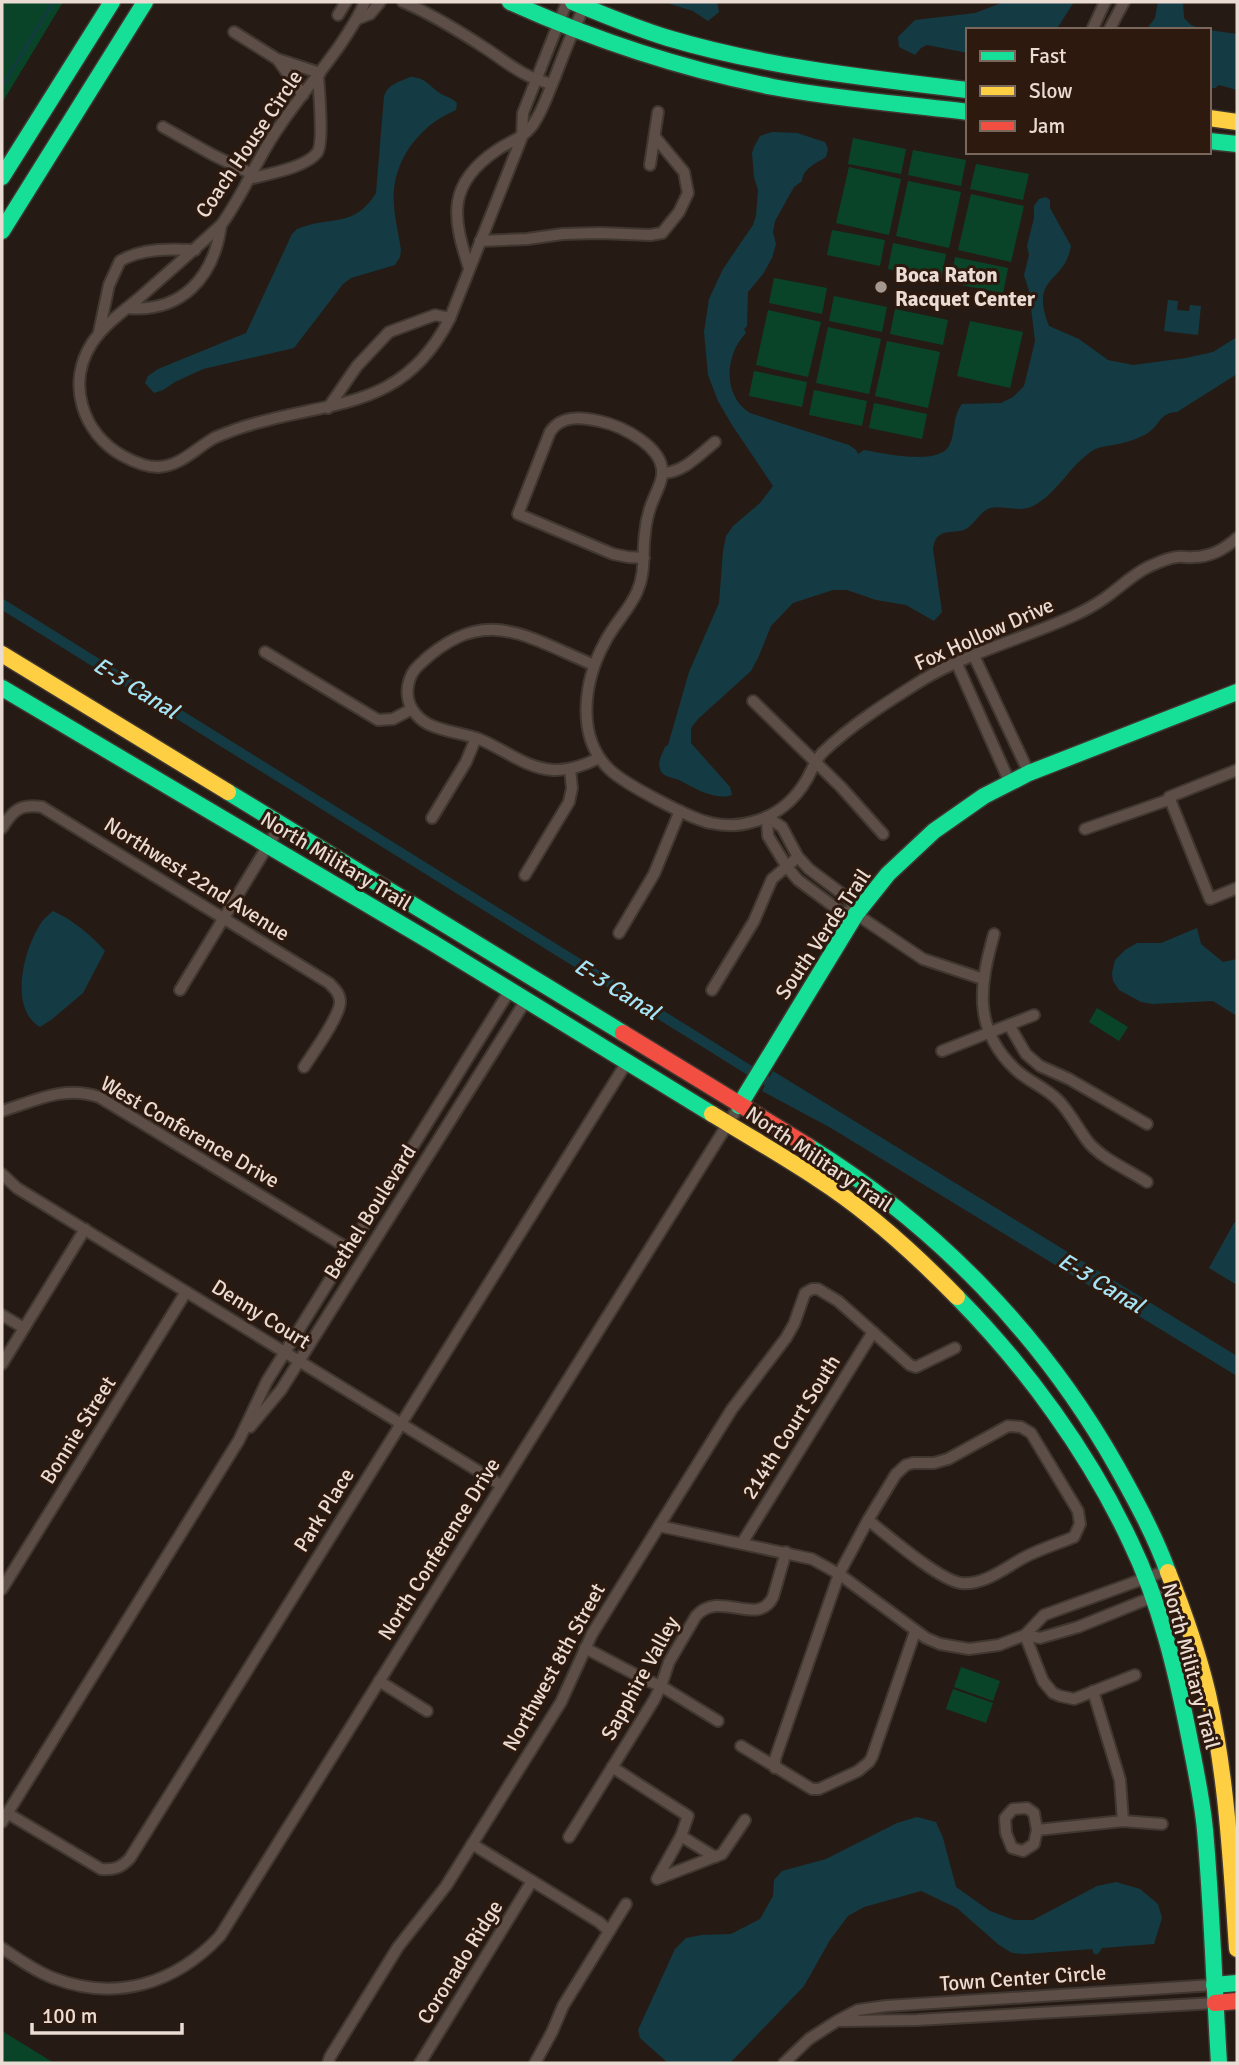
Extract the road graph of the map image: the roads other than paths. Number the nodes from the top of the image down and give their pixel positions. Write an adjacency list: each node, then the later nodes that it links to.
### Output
1 (112, 2): 33 (main road)
2 (145, 2): 35 (main road)
3 (346, 2): 11 (street)
4 (365, 2): 12 (street, Coach House Circle)
5 (380, 2): 12 (street, Coach House Circle)
6 (403, 2): 19 (street)
7 (510, 2): 13 (main road)
8 (1105, 2): 14 (street)
9 (1124, 2): 15 (street)
10 (575, 4): 13 (street, Coach House Circle); 13 (street, Coach House Circle); 21 (main road)
11 (338, 15)
12 (357, 19): 18 (street, Coach House Circle)
13 (566, 26): 19 (street, Coach House Circle); 20 (street, Coach House Circle); 24 (main road)
14 (1093, 28)
15 (1111, 28)
16 (234, 32): 17 (street)
17 (277, 60): 18 (street); 22 (street)
18 (319, 74): 22 (street, Coach House Circle); 34 (street)
19 (535, 80): 20 (street); 28 (street, Coach House Circle)
20 (552, 84): 28 (street, Coach House Circle)
21 (966, 90)
22 (303, 95): 34 (street, Coach House Circle)
23 (659, 112): 29 (street)
24 (966, 112)
25 (1211, 118): 26 (main road)
26 (1237, 122)
27 (163, 127): 34 (street)
28 (522, 137): 38 (street, Coach House Circle); 40 (street)
29 (655, 137): 32 (street); 38 (street)
30 (1211, 141): 31 (main road)
31 (1237, 144)
32 (650, 165)
33 (3, 176): 35 (main road)
34 (251, 176): 36 (street, Coach House Circle)
35 (28, 189): 37 (main road)
36 (222, 225): 39 (street, Coach House Circle); 41 (street)
37 (2, 231)
38 (480, 241): 40 (street, Coach House Circle)
39 (195, 250): 41 (street, Coach House Circle); 43 (street)
40 (469, 268): 42 (street, Coach House Circle)
41 (127, 308): 43 (street, Coach House Circle)
42 (450, 318): 44 (street, Coach House Circle); 44 (street)
43 (99, 333): 44 (street, Coach House Circle)
44 (328, 408)
45 (715, 442): 46 (street)
46 (663, 473): 48 (street); 48 (street)
47 (1237, 538): 51 (street, Fox Hollow Drive)
48 (644, 558): 53 (street)
49 (265, 652): 57 (street)
50 (2, 654): 69 (main road, North Military Trail)
51 (974, 656): 52 (street, Fox Hollow Drive); 63 (street)
52 (957, 664): 60 (street, Fox Hollow Drive); 64 (street)
53 (594, 666): 57 (street); 59 (street)
54 (2, 688): 73 (main road, North Military Trail)
55 (1237, 694): 63 (main road, South Verde Trail)
56 (753, 701): 60 (street)
57 (412, 709): 58 (street)
58 (476, 738): 61 (street); 68 (street)
59 (599, 758): 61 (street); 66 (street, Fox Hollow Drive)
60 (814, 762): 67 (street, Fox Hollow Drive); 72 (street)
61 (570, 769): 76 (street)
62 (1237, 770): 65 (street)
63 (1029, 773): 64 (main road, South Verde Trail)
64 (1010, 783): 78 (main road, South Verde Trail)
65 (1171, 799): 71 (street); 77 (street)
66 (680, 811): 67 (street, Fox Hollow Drive); 80 (street)
67 (766, 817): 74 (street); 75 (street)
68 (432, 818)
69 (281, 824): 73 (street); 83 (main road, North Military Trail)
70 (2, 828): 79 (street, Northwest 22nd Avenue)
71 (1085, 829)
72 (883, 834)
73 (268, 846): 79 (street); 85 (main road, North Military Trail)
74 (798, 857): 75 (street); 78 (street)
75 (787, 867): 78 (street); 86 (street)
76 (525, 876)
77 (1237, 888)
78 (856, 914): 82 (street); 94 (main road, South Verde Trail)
79 (224, 918): 84 (street); 93 (street, Northwest 22nd Avenue)
80 (619, 933)
81 (994, 933): 82 (street)
82 (983, 979): 90 (street)
83 (544, 986): 85 (main road); 94 (main road, North Military Trail)
84 (180, 990)
85 (510, 990): 87 (main road, North Military Trail); 101 (street, Bethel Boulevard)
86 (712, 990)
87 (526, 1000): 92 (main road, North Military Trail); 108 (street, Bethel Boulevard)
88 (1034, 1015): 89 (street)
89 (1009, 1025): 90 (street); 97 (street)
90 (989, 1033): 91 (street); 99 (street)
91 (942, 1051)
92 (626, 1062): 96 (main road, North Military Trail); 110 (street, Park Place)
93 (304, 1067)
94 (743, 1099): 96 (street, North Conference Drive); 117 (main road, North Military Trail)
95 (2, 1111): 101 (street, West Conference Drive)
96 (728, 1123): 112 (street, North Conference Drive); 119 (main road, North Military Trail)
97 (1147, 1124)
98 (2, 1174): 100 (street, Denny Court)
99 (1147, 1182)
100 (85, 1229): 102 (street, Denny Court); 104 (street)
101 (349, 1249): 107 (street, Bethel Boulevard)
102 (186, 1292): 107 (street, Denny Court); 121 (street, Bonnie Street)
103 (2, 1315): 104 (street)
104 (24, 1328): 109 (street)
105 (873, 1332): 106 (street); 114 (street, Northwest 8th Street); 115 (street, 214th Court South)
106 (956, 1348)
107 (285, 1352): 108 (street, Denny Court); 111 (street, Bethel Boulevard)
108 (299, 1361): 110 (street, Denny Court); 111 (street, Bethel Boulevard)
109 (2, 1364)
110 (400, 1423): 112 (street, Denny Court); 135 (street, Park Place)
111 (239, 1440): 135 (street, Bethel Boulevard)
112 (502, 1485): 127 (street, North Conference Drive)
113 (868, 1520): 113 (street); 118 (street)
114 (659, 1526): 115 (street); 125 (street, Northwest 8th Street)
115 (742, 1543): 116 (street)
116 (786, 1552): 118 (street); 128 (street, Sapphire Valley)
117 (1168, 1570): 119 (street); 120 (main road, North Military Trail)
118 (839, 1574): 123 (street); 134 (street)
119 (1146, 1578): 122 (main road, North Military Trail); 124 (street)
120 (1175, 1588): 122 (street); 148 (main road, North Military Trail)
121 (2, 1589)
122 (1152, 1597): 124 (street); 150 (main road, North Military Trail)
123 (915, 1632): 124 (street); 134 (street)
124 (1024, 1635): 129 (street)
125 (585, 1648): 128 (street); 142 (street, Northwest 8th Street)
126 (1135, 1675): 129 (street)
127 (379, 1681): 130 (street); 147 (street, North Conference Drive)
128 (661, 1686): 131 (street); 133 (street, Sapphire Valley)
129 (1093, 1691): 137 (street)
130 (427, 1711)
131 (718, 1721)
132 (741, 1746): 134 (street)
133 (612, 1767): 140 (street); 141 (street, Sapphire Valley)
134 (775, 1768)
135 (5, 1818)
136 (745, 1820): 143 (street)
137 (1124, 1821): 138 (street); 139 (street)
138 (1162, 1825)
139 (1037, 1830)
140 (681, 1836): 143 (street); 143 (street)
141 (569, 1837)
142 (472, 1844): 144 (street); 154 (street, Northwest 8th Street)
143 (715, 1857)
144 (533, 1881): 146 (street); 155 (street, Coronado Ridge)
145 (626, 1904): 146 (street)
146 (609, 1931): 156 (street)
147 (2, 1948)
148 (1237, 1949)
149 (1237, 1983): 150 (main road)
150 (1214, 1985): 152 (main road, North Military Trail); 153 (street, Town Center Circle)
151 (1237, 2001): 152 (main road)
152 (1215, 2003): 153 (street, Town Center Circle); 158 (main road, North Military Trail)
153 (837, 2021): 157 (street, Town Center Circle)
154 (328, 2063)
155 (419, 2063)
156 (535, 2063)
157 (784, 2063)
158 (1219, 2063)

